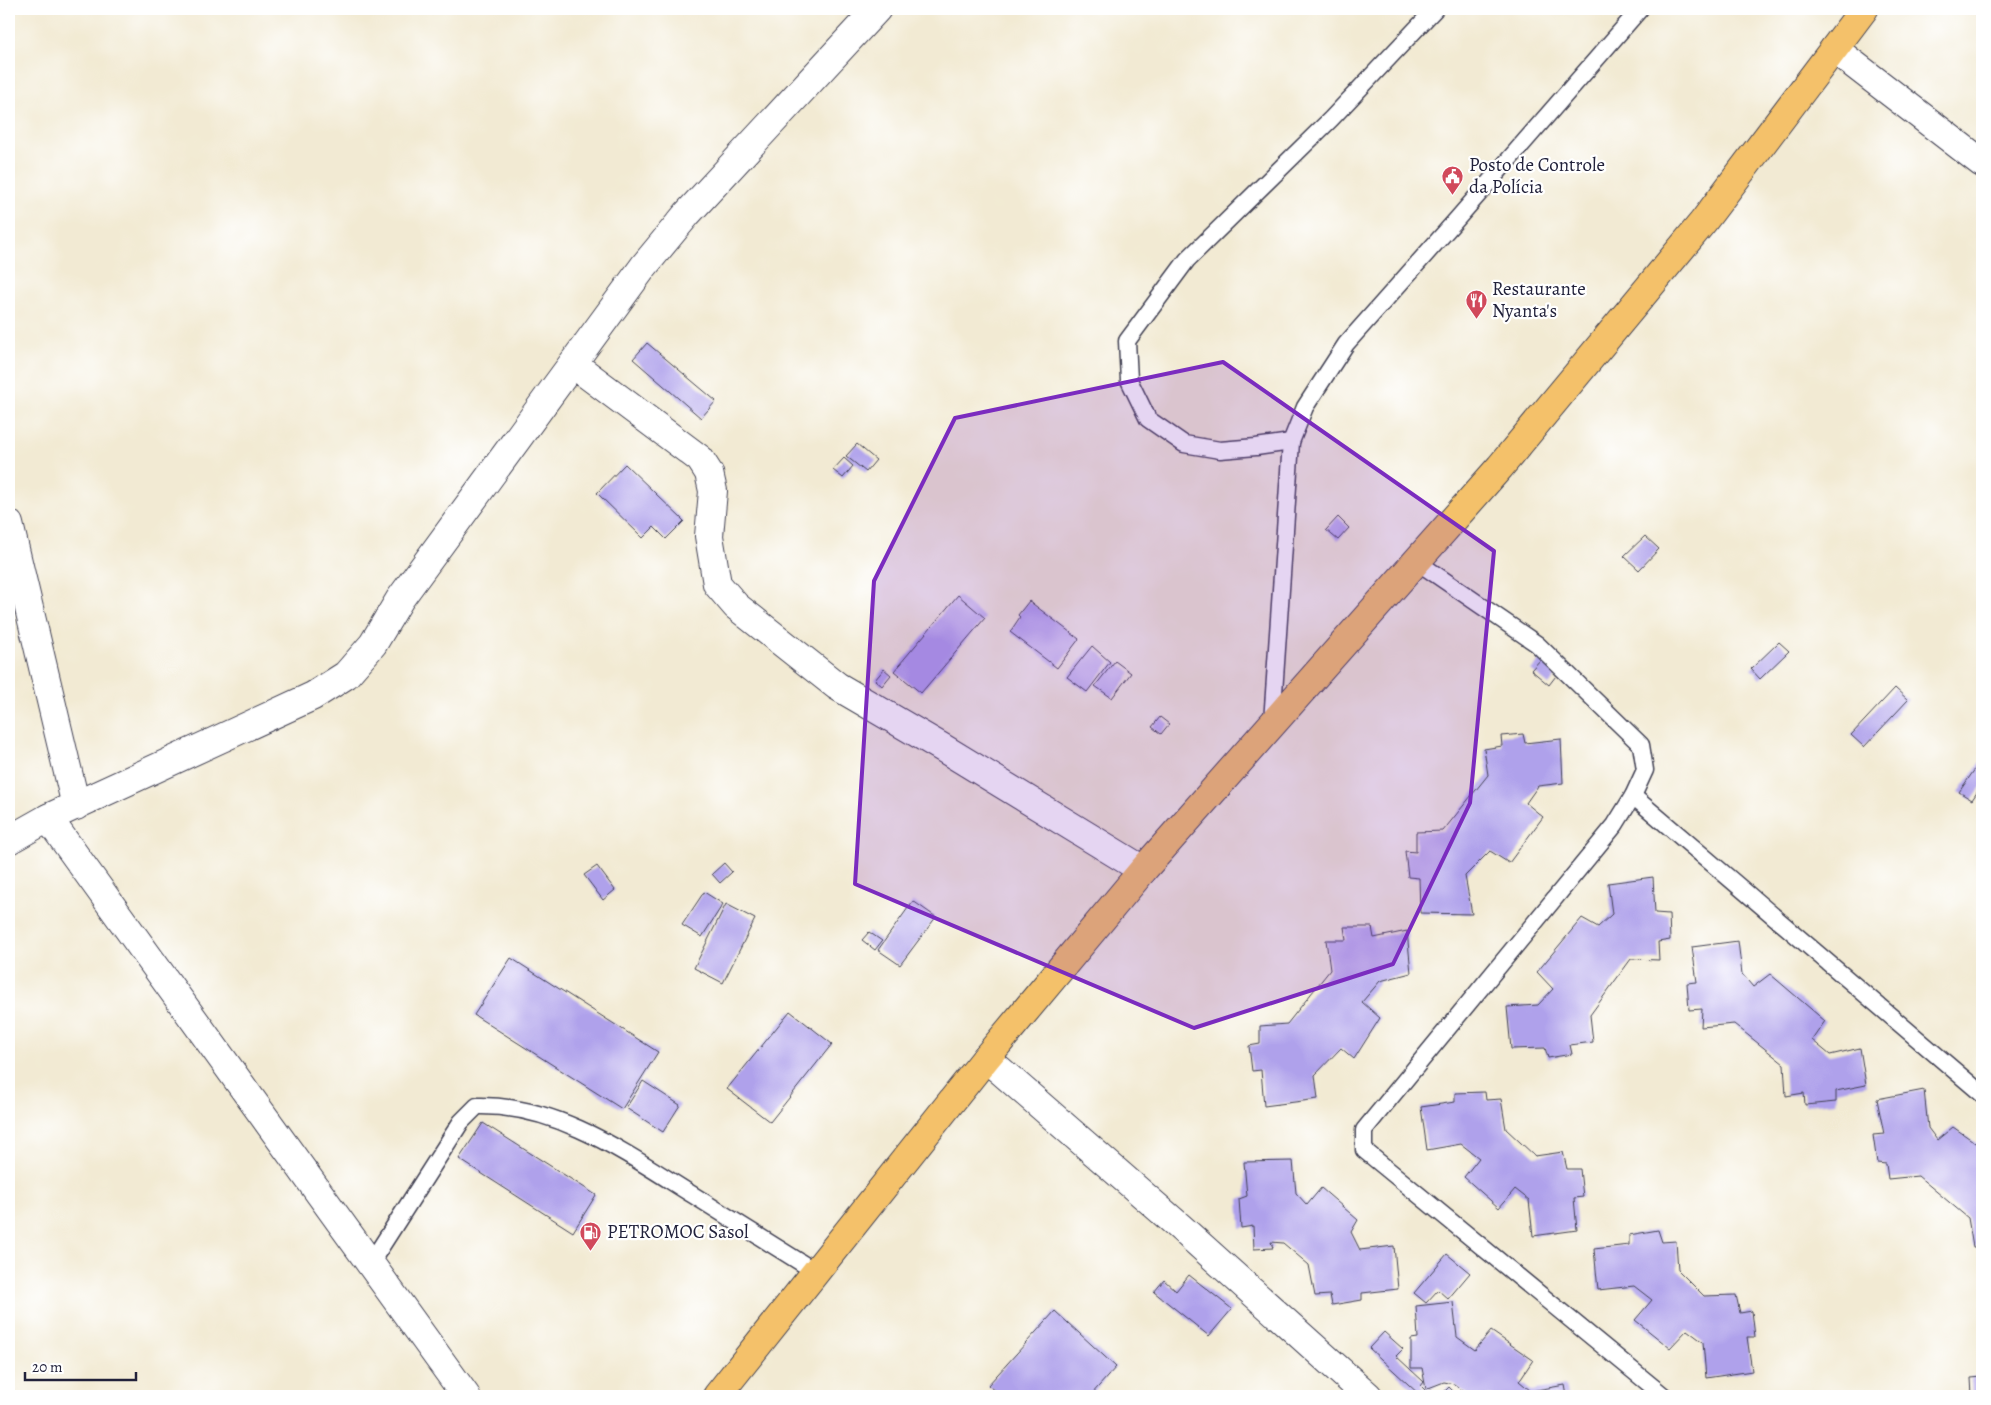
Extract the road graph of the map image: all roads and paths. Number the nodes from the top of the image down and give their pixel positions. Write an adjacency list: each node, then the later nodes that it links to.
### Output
1 (877, 9): 7 (street)
2 (1434, 9): 8 (lane)
3 (1640, 9): 8 (lane)
4 (1864, 9): 5 (main road)
5 (1834, 49): 6 (street); 10 (main road)
6 (1982, 163)
7 (573, 364): 13 (street); 16 (street)
8 (1291, 442): 11 (lane)
9 (9, 524): 13 (street)
10 (1416, 561): 11 (main road); 12 (lane)
11 (1272, 722): 16 (main road)
12 (1633, 796): 18 (lane); 24 (lane)
13 (76, 806): 14 (street)
14 (48, 818): 15 (street); 19 (street)
15 (9, 840)
16 (1143, 870): 17 (main road)
17 (986, 1058): 20 (main road); 23 (street)
18 (1982, 1094)
19 (370, 1264): 20 (lane); 21 (street)
20 (816, 1272): 22 (main road)
21 (466, 1396)
22 (717, 1396)
23 (1368, 1396)
24 (1664, 1396)

